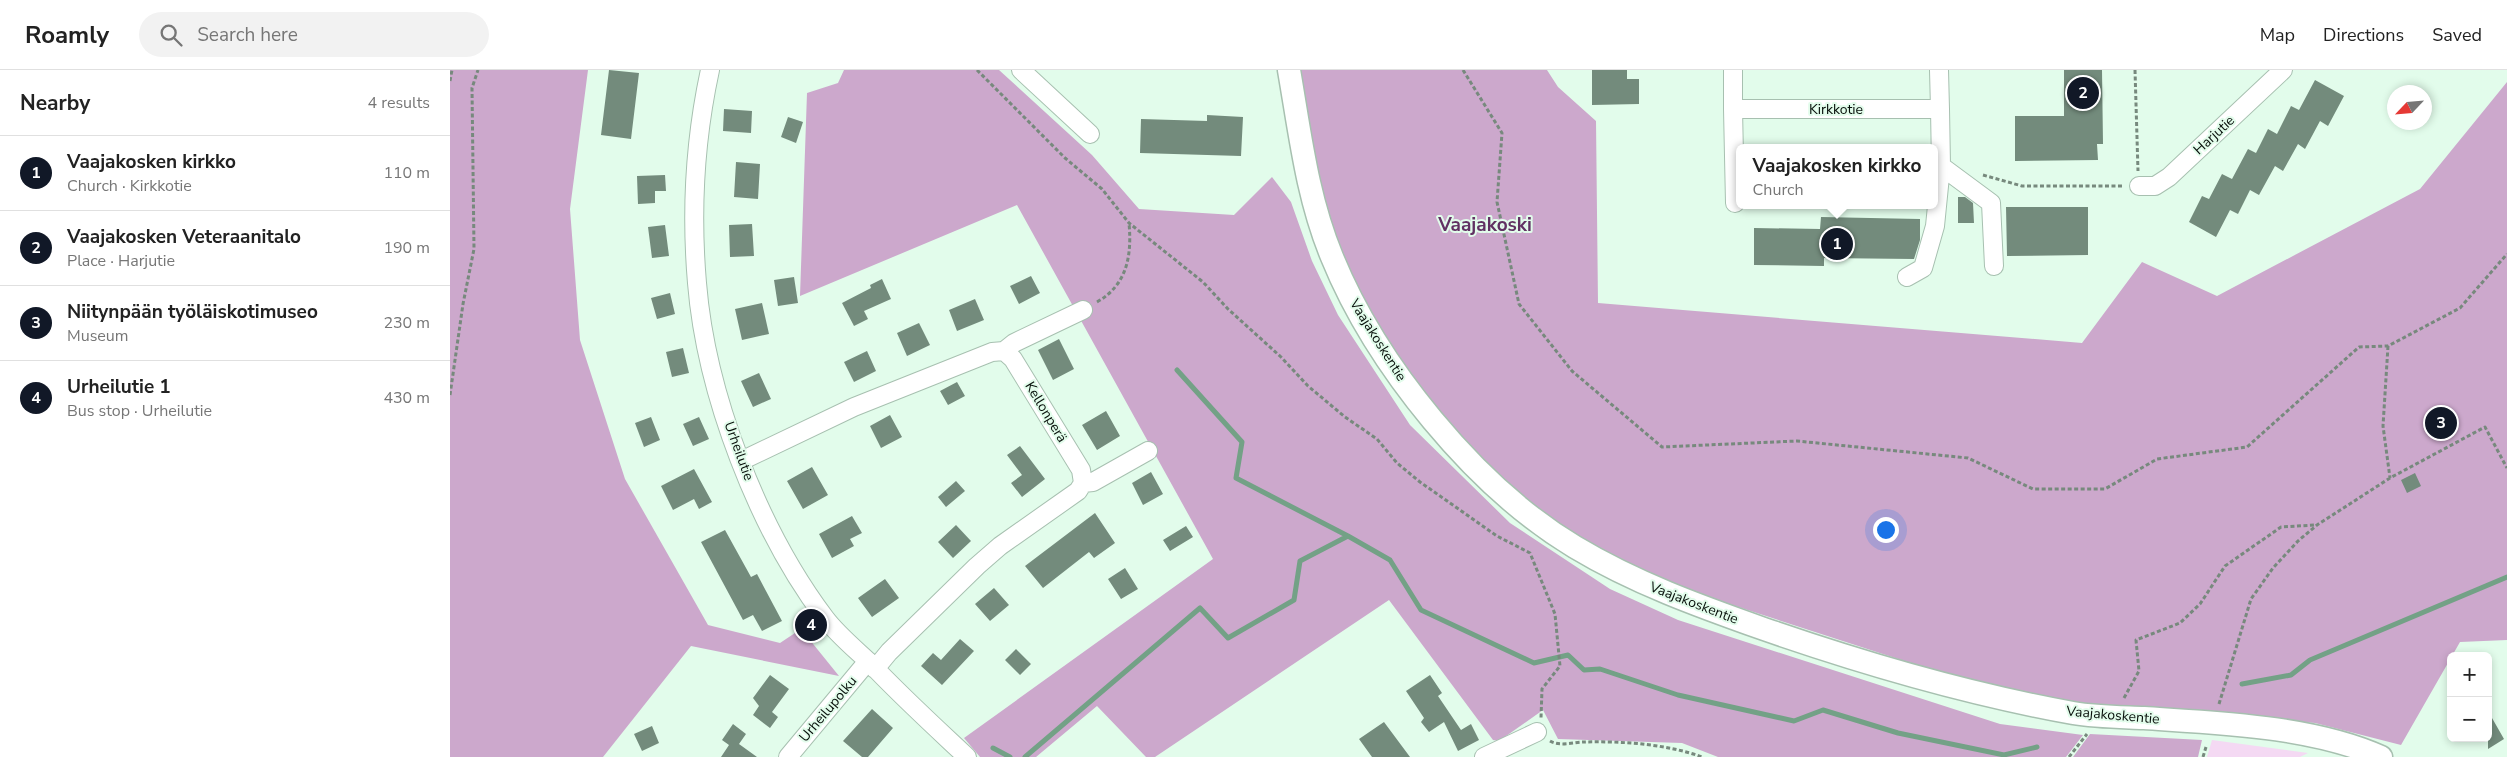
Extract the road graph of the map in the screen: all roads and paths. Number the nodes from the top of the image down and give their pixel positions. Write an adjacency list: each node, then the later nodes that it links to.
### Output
1 (451, 70): 12 (path)
2 (478, 70): 28 (path)
3 (710, 70): 30 (street, Urheilutie)
4 (977, 70): 21 (path)
5 (1021, 70): 15 (street)
6 (1289, 70): 47 (main road, Vaajakoskentie)
7 (1463, 70): 26 (path)
8 (1733, 70): 14 (street)
9 (1939, 70): 13 (street)
10 (2135, 70): 18 (path)
11 (2283, 70): 18 (street, Harjutie)
12 (450, 81)
13 (1940, 109): 14 (street, Kirkkotie); 16 (street)
14 (1733, 110): 19 (street)
15 (1090, 134)
16 (1938, 168): 23 (street)
17 (1974, 173): 18 (path)
18 (2139, 186)
19 (1735, 203)
20 (1936, 209): 24 (street)
21 (1129, 223): 25 (path); 39 (path)
22 (2507, 254): 26 (path)
23 (1994, 266)
24 (1907, 277)
25 (1083, 310): 27 (street)
26 (2388, 346): 32 (path)
27 (1004, 351): 30 (street); 33 (street, Kellonperä)
28 (450, 395)
29 (1148, 451): 33 (street)
30 (741, 461): 35 (street, Urheilutie)
31 (2507, 468): 32 (path)
32 (2390, 478): 34 (path)
33 (1083, 483): 35 (street)
34 (2317, 525): 36 (path); 37 (path)
35 (872, 665): 41 (street, Urheilupolku); 42 (street, Urheilutie)
36 (2121, 704)
37 (2216, 712)
38 (2092, 728): 45 (path)
39 (1536, 732): 43 (street); 44 (path)
40 (2206, 747): 46 (path)
41 (788, 757)
42 (966, 757)
43 (1484, 757)
44 (1702, 757)
45 (2069, 757)
46 (2203, 757)
47 (2381, 757)

